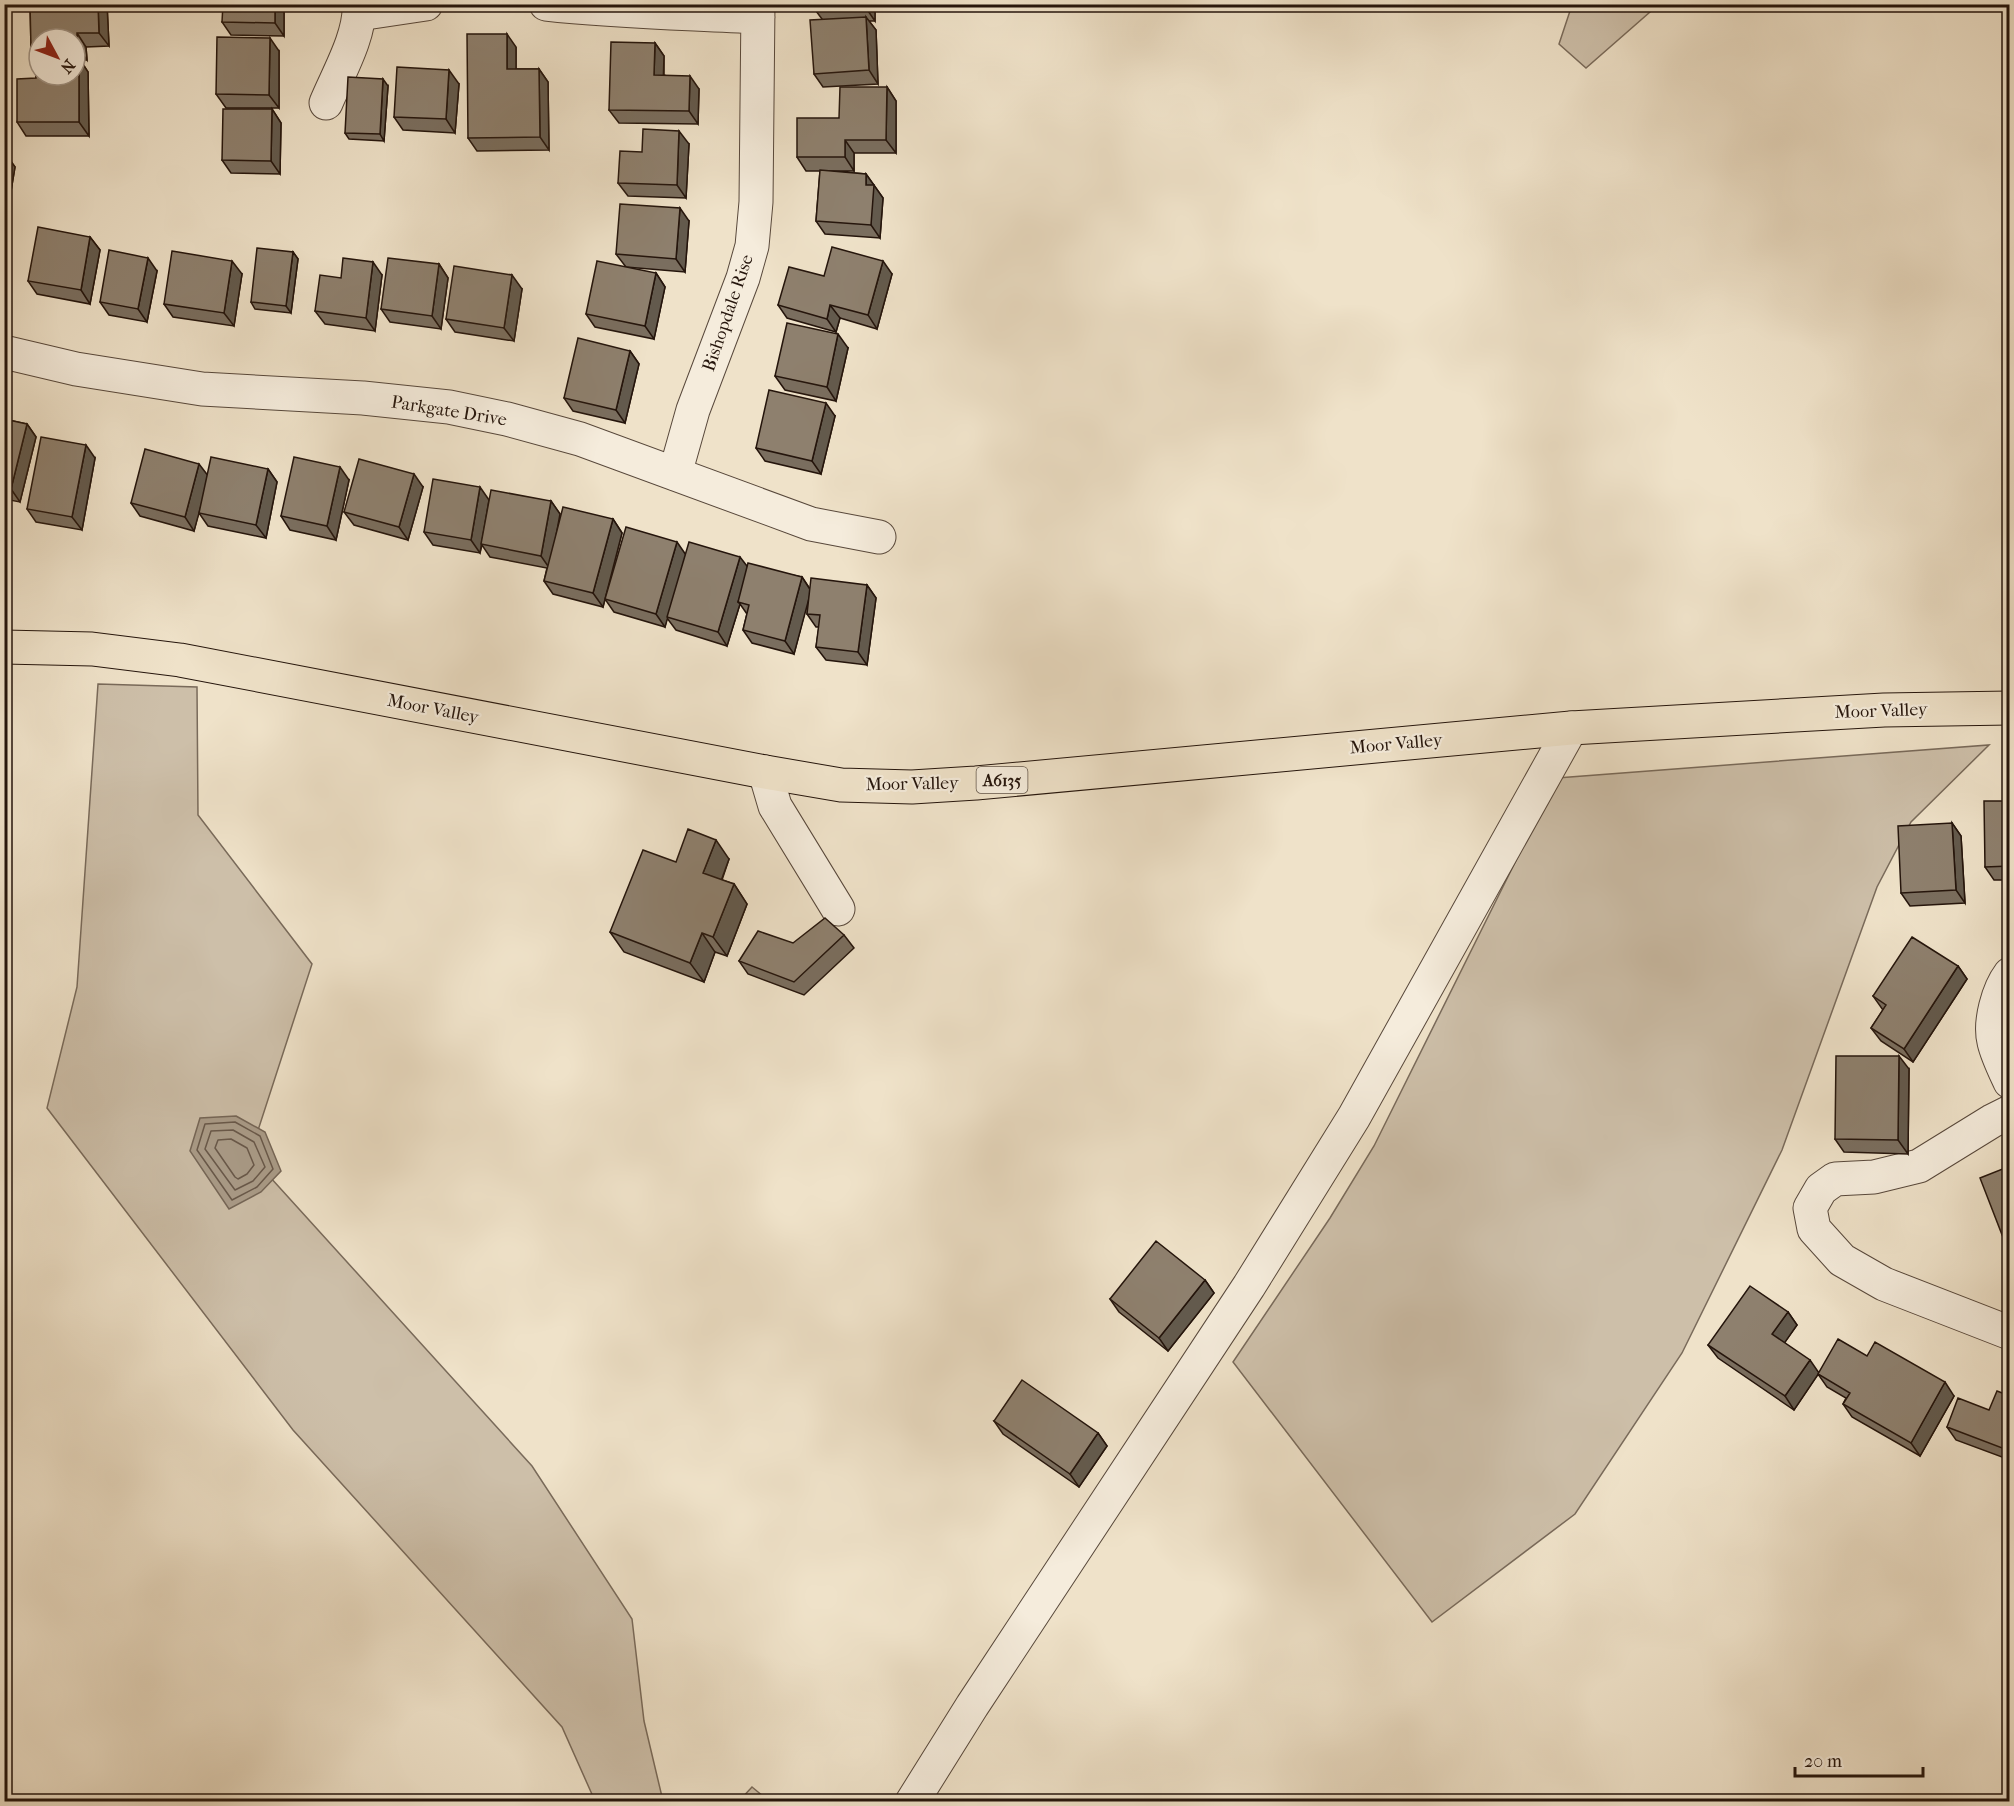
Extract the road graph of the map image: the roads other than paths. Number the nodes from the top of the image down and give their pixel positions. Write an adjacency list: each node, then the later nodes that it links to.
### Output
1 (426, 4): 3 (street)
2 (546, 4): 4 (street)
3 (359, 9): 5 (street)
4 (758, 11): 7 (street, Bishopdale Rise)
5 (326, 102)
6 (4, 352): 7 (street, Parkgate Drive)
7 (675, 474): 8 (street, Parkgate Drive)
8 (879, 537)
9 (4, 647): 12 (main road, Moor Valley / A6135)
10 (2010, 708): 11 (main road, Moor Valley / A6135)
11 (1571, 728): 12 (main road, Moor Valley / A6135); 18 (street)
12 (765, 772): 13 (street)
13 (838, 909)
14 (2010, 974): 15 (street)
15 (2010, 1082)
16 (2010, 1112): 17 (street)
17 (2010, 1333)
18 (912, 1802)

